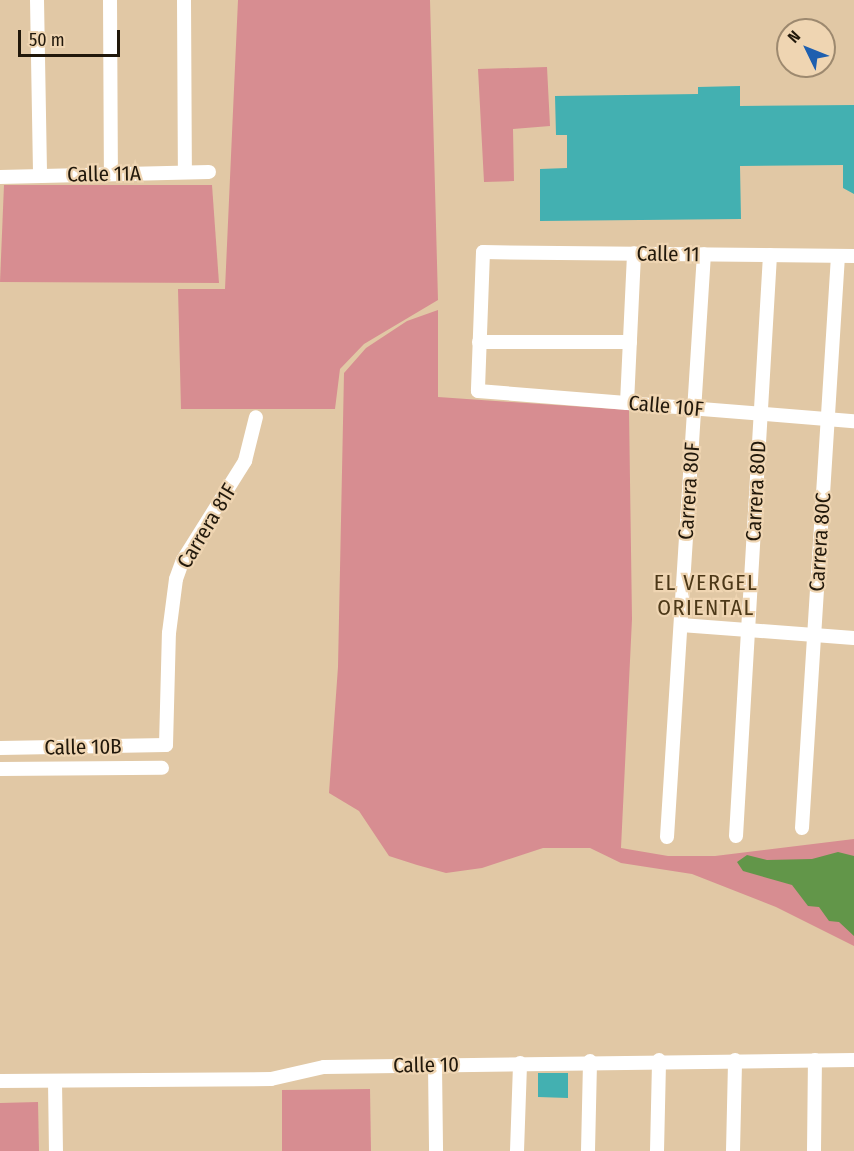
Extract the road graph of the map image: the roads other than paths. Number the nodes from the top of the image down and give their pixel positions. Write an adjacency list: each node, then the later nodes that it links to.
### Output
1 (37, 0): 7 (street)
2 (110, 0): 6 (street)
3 (184, 0): 4 (street)
4 (185, 172): 5 (street, Calle 11A); 6 (street, Calle 11A)
5 (209, 172)
6 (111, 174): 7 (street, Calle 11A)
7 (40, 176): 8 (street, Calle 11A)
8 (0, 177)
9 (634, 253): 10 (street, Calle 11); 14 (street, Calle 11); 15 (street)
10 (704, 254): 11 (street, Calle 11); 17 (street, Carrera 80F)
11 (770, 255): 12 (street, Calle 11); 18 (street, Carrera 80D)
12 (838, 256): 13 (street, Calle 11); 20 (street, Carrera 80C)
13 (854, 256)
14 (479, 342): 15 (street); 16 (street, Calle 10F)
15 (630, 342): 16 (street)
16 (627, 403): 17 (street, Calle 10F)
17 (694, 408): 18 (street, Calle 10F); 22 (street, Carrera 80F)
18 (761, 413): 20 (street, Calle 10F); 23 (street, Carrera 80D)
19 (256, 417): 26 (street, Carrera 81F)
20 (828, 418): 21 (street, Calle 10F); 24 (street, Carrera 80C)
21 (854, 421)
22 (681, 625): 23 (street); 32 (street, Carrera 80F)
23 (748, 630): 24 (street); 31 (street, Carrera 80D)
24 (814, 635): 25 (street); 30 (street, Carrera 80C)
25 (854, 638)
26 (166, 745): 27 (street, Calle 10B)
27 (0, 748)
28 (162, 768): 29 (street, Calle 10B)
29 (0, 769)
30 (802, 828)
31 (736, 836)
32 (668, 837)
33 (659, 1060): 34 (street, Calle 10); 37 (street, Calle 10); 46 (street)
34 (735, 1060): 35 (street, Calle 10); 47 (street)
35 (815, 1060): 36 (street, Calle 10); 48 (street)
36 (854, 1060)
37 (590, 1061): 38 (street, Calle 10); 45 (street)
38 (520, 1063): 39 (street, Calle 10); 44 (street)
39 (435, 1065): 41 (street, Calle 10); 43 (street)
40 (0, 1081): 41 (street, Calle 10)
41 (55, 1081): 42 (street)
42 (56, 1151)
43 (436, 1151)
44 (517, 1151)
45 (588, 1151)
46 (657, 1151)
47 (733, 1151)
48 (814, 1151)

